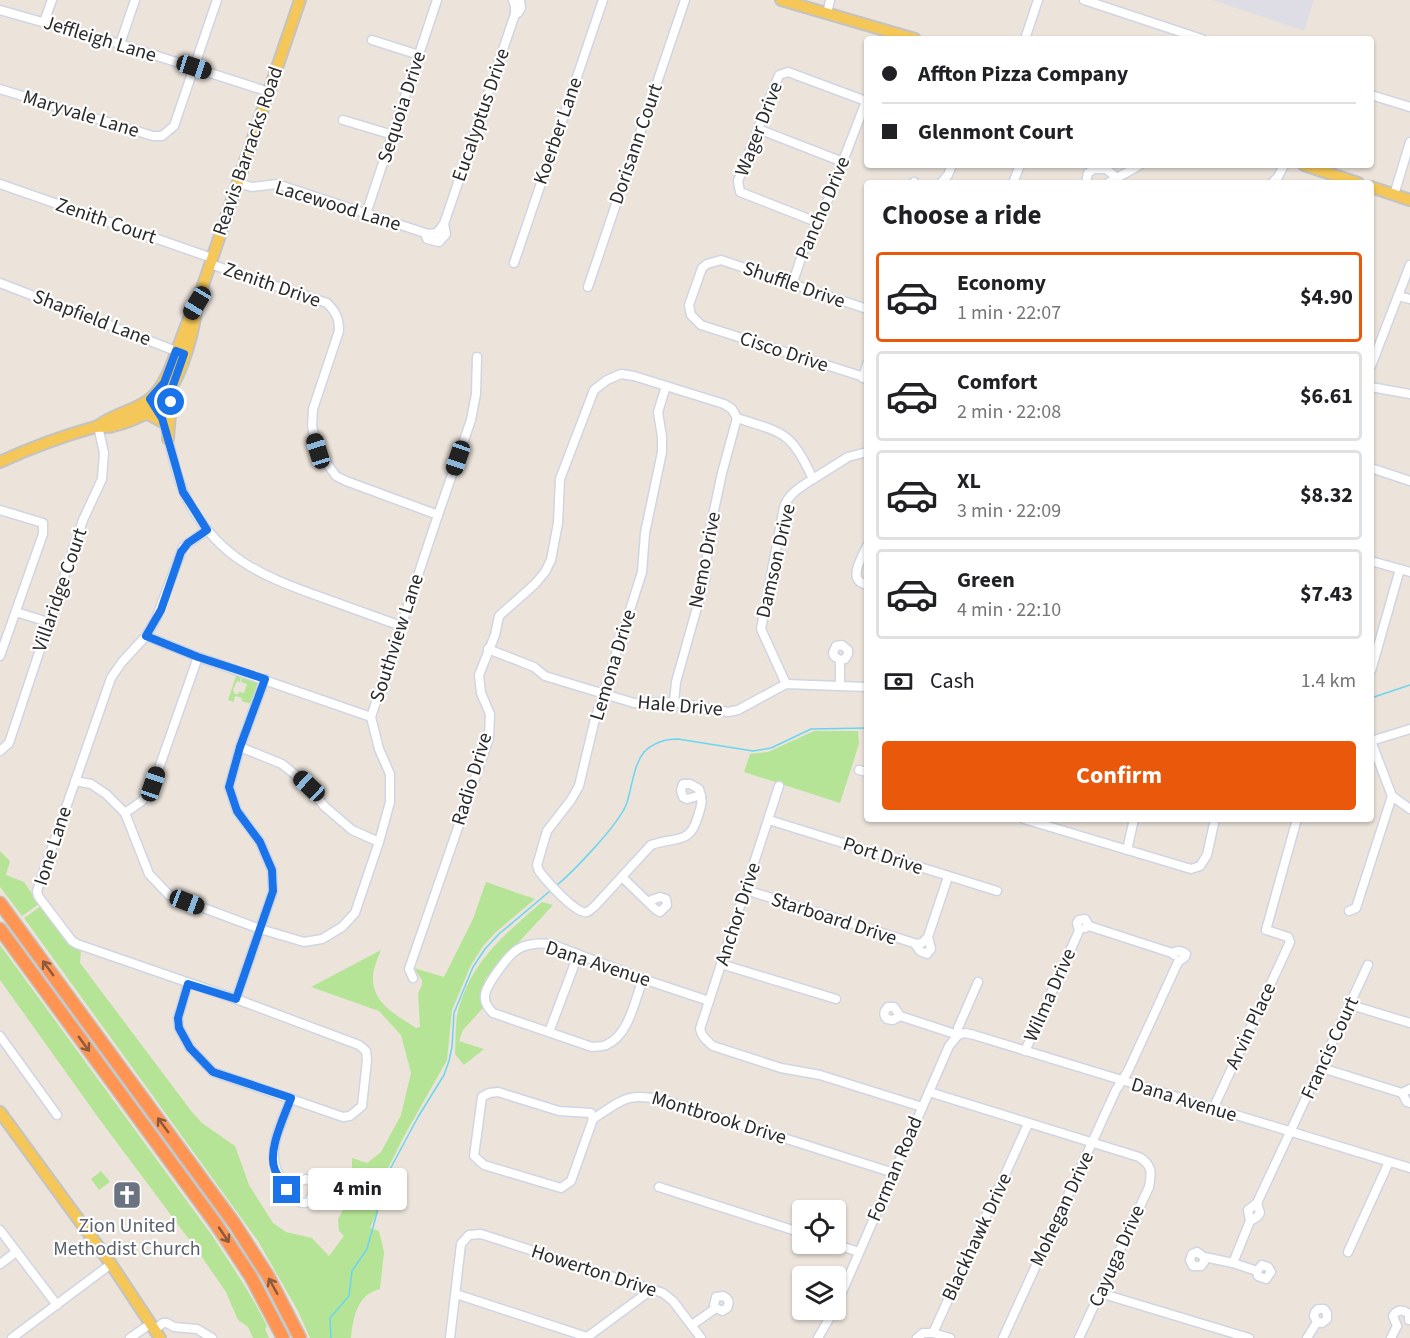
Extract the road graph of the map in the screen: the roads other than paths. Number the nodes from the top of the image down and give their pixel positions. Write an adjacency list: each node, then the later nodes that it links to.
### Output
1 (52, 0): 15 (street)
2 (135, 0): 20 (street)
3 (217, 0): 22 (street)
4 (300, 0): 24 (main road, Reavis Barracks Road)
5 (437, 0): 21 (street, Sequoia Drive)
6 (603, 0): 51 (street, Koerber Lane)
7 (685, 0): 55 (street, Dorisann Court)
8 (781, 0): 14 (main road)
9 (830, 0): 14 (street)
10 (1038, 0): 17 (street)
11 (1084, 0): 18 (street)
12 (516, 5): 47 (street, Eucalyptus Drive)
13 (0, 10): 15 (street, Jeffleigh Lane)
14 (826, 14): 16 (main road)
15 (44, 22): 20 (street, Jeffleigh Lane)
16 (896, 36)
17 (1026, 36)
18 (1193, 36)
19 (372, 40): 21 (street)
20 (120, 44): 22 (street, Jeffleigh Lane)
21 (419, 55): 31 (street, Sequoia Drive)
22 (194, 67): 23 (street, Maryvale Lane); 24 (street, Jeffleigh Lane)
23 (0, 89)
24 (269, 92): 40 (main road, Reavis Barracks Road)
25 (1374, 96): 28 (street)
26 (864, 99): 30 (street, Wager Drive)
27 (864, 105): 33 (street, Pancho Drive)
28 (1410, 107)
29 (343, 120): 31 (street)
30 (758, 129): 33 (street); 46 (street, Wager Drive)
31 (393, 135): 45 (street, Sequoia Drive)
32 (1410, 142): 43 (street)
33 (843, 162): 46 (street, Pancho Drive)
34 (1135, 168): 36 (street)
35 (1313, 168): 39 (main road)
36 (1117, 178): 37 (street); 38 (street)
37 (1087, 180)
38 (1113, 180)
39 (1349, 180)
40 (237, 183): 45 (street, Lacewood Lane); 50 (main road, Reavis Barracks Road)
41 (0, 184): 50 (street, Zenith Court)
42 (1374, 188): 43 (main road)
43 (1394, 195): 44 (main road)
44 (1410, 200)
45 (366, 214): 48 (street, Lacewood Lane)
46 (819, 223): 54 (street, Pancho Drive)
47 (444, 224): 48 (street, Eucalyptus Drive); 49 (street, Eucalyptus Drive)
48 (425, 233): 49 (street, Lacewood Lane)
49 (437, 233)
50 (211, 261): 60 (main road, Reavis Barracks Road); 80 (street, Zenith Drive)
51 (514, 263)
52 (1410, 265): 56 (street)
53 (0, 283): 60 (street, Shapfield Lane)
54 (792, 285): 58 (street, Shuffle Drive); 59 (street, Shuffle Drive)
55 (588, 287)
56 (1398, 296): 57 (street); 62 (street)
57 (1410, 299)
58 (864, 308)
59 (701, 325): 63 (street, Cisco Drive)
60 (180, 352): 65 (main road, Reavis Barracks Road); 68 (main road, Reavis Barracks Road)
61 (477, 357): 80 (street, Southview Lane)
62 (1374, 358)
63 (864, 378)
64 (666, 386): 70 (street, Radio Drive); 92 (street, Radio Drive); 101 (street, Lemona Drive)
65 (172, 388): 68 (main road, Reavis Barracks Road); 73 (main road)
66 (1374, 388): 67 (street)
67 (1410, 394)
68 (153, 403): 69 (main road, Reavis Barracks Road); 71 (street); 72 (main road, Reavis Barracks Road)
69 (143, 414): 71 (main road); 72 (main road, Reavis Barracks Road)
70 (737, 418): 77 (street, Radio Drive); 102 (street, Nemo Drive)
71 (163, 422): 73 (street)
72 (98, 426): 75 (main road, Reavis Barracks Road); 88 (street, Villaridge Court)
73 (168, 439): 81 (street)
74 (864, 453): 77 (street)
75 (1, 459)
76 (1374, 469): 78 (street)
77 (813, 479): 98 (street, Damson Drive)
78 (1410, 481)
79 (0, 510): 87 (street)
80 (438, 515): 89 (street, Southview Lane)
81 (207, 530): 89 (street); 90 (street, Ione Lane)
82 (864, 553): 86 (street)
83 (1374, 562): 84 (street)
84 (1400, 569): 85 (street); 96 (street)
85 (1410, 572)
86 (864, 584)
87 (16, 612): 88 (street); 91 (street)
88 (48, 622): 108 (street, Villaridge Court)
89 (401, 626): 103 (street, Southview Lane)
90 (146, 636): 94 (street); 109 (street, Ione Lane)
91 (2, 641): 93 (street)
92 (488, 649): 101 (street, Hale Drive); 135 (street, Radio Drive)
93 (0, 656)
94 (198, 657): 97 (street); 114 (street)
95 (840, 660): 99 (street)
96 (1374, 660)
97 (265, 679): 103 (street); 106 (street)
98 (786, 684): 99 (street); 102 (street, Hale Drive)
99 (840, 686): 100 (street)
100 (864, 687)
101 (603, 694): 102 (street, Hale Drive); 122 (street, Lemona Drive)
102 (674, 702)
103 (371, 717): 120 (street, Southview Lane)
104 (1410, 729): 105 (street)
105 (1374, 740)
106 (240, 747): 120 (street); 130 (street)
107 (1374, 749): 112 (street)
108 (0, 751)
109 (75, 781): 114 (street); 138 (street, Ione Lane)
110 (779, 786): 115 (street, Anchor Drive)
111 (701, 795): 122 (street)
112 (1392, 796): 113 (street); 128 (street)
113 (1410, 809)
114 (125, 813): 130 (street)
115 (769, 820): 123 (street, Port Drive); 124 (street, Anchor Drive)
116 (1038, 822): 121 (street)
117 (1133, 822): 121 (street)
118 (1214, 822): 121 (street)
119 (1296, 822): 156 (street, Arvin Place)
120 (379, 842): 130 (street, Southview Lane)
121 (1127, 850)
122 (622, 877): 126 (street)
123 (948, 877): 124 (street, Starboard Drive); 125 (street, Port Drive)
124 (746, 890): 133 (street, Anchor Drive)
125 (997, 891)
126 (649, 901)
127 (0, 903): 196 (highway, one-way to 127)
128 (1349, 911)
129 (0, 929): 195 (highway, one-way to 195)
130 (260, 929): 139 (street)
131 (578, 955): 136 (street, Dana Avenue); 145 (street); 145 (street, Dana Avenue)
132 (1178, 962): 148 (street, Wilma Drive); 150 (street, Mohegan Drive)
133 (722, 964): 140 (street); 141 (street, Anchor Drive)
134 (1368, 965): 142 (street, Francis Court)
135 (413, 978)
136 (643, 979): 141 (street, Dana Avenue); 145 (street)
137 (978, 982): 146 (street, Forman Road)
138 (188, 984): 139 (street, Ione Lane); 153 (street)
139 (236, 999): 153 (street, Ione Lane)
140 (836, 999)
141 (709, 1001): 155 (street, Anchor Drive)
142 (1351, 1005): 144 (street); 149 (street, Francis Court)
143 (900, 1016): 146 (street, Dana Avenue)
144 (1410, 1023)
145 (549, 1032)
146 (958, 1035): 148 (street, Dana Avenue); 152 (street, Forman Road)
147 (0, 1036): 158 (street)
148 (1024, 1051): 150 (street, Dana Avenue)
149 (1322, 1068): 151 (street); 161 (street, Francis Court)
150 (1122, 1081): 156 (street, Dana Avenue); 162 (street, Mohegan Drive)
151 (1406, 1091): 154 (street)
152 (929, 1092): 155 (street, Forman Road); 160 (street)
153 (291, 1098): 166 (street)
154 (1410, 1103)
155 (922, 1107): 165 (street, Forman Road)
156 (1213, 1109): 161 (street, Dana Avenue)
157 (0, 1112): 175 (main road)
158 (57, 1115)
159 (592, 1119): 159 (street); 165 (street, Montbrook Drive)
160 (1028, 1124): 162 (street); 191 (street, Blackhawk Drive)
161 (1290, 1131): 163 (street, Dana Avenue); 176 (street, Francis Court)
162 (1092, 1143): 181 (street, Cayuga Drive); 203 (street, Mohegan Drive)
163 (1389, 1162): 164 (street, Dana Avenue); 173 (street)
164 (1410, 1168)
165 (894, 1173): 172 (street, Forman Road)
166 (285, 1186)
167 (659, 1187): 169 (street)
168 (0, 1230): 171 (street)
169 (792, 1230)
170 (846, 1248): 172 (street)
171 (16, 1252): 177 (street); 183 (street)
172 (859, 1252): 179 (street, Forman Road)
173 (1348, 1252)
174 (1204, 1257): 176 (street)
175 (111, 1263): 183 (street); 190 (main road)
176 (1233, 1263): 178 (street)
177 (0, 1264)
178 (1257, 1272)
179 (846, 1282)
180 (651, 1290): 182 (street, Howerton Drive); 188 (street, Howerton Drive); 198 (street)
181 (1100, 1293): 204 (street, Cayuga Drive); 205 (street)
182 (456, 1294): 197 (street); 198 (street)
183 (57, 1305): 192 (street)
184 (716, 1308): 188 (street)
185 (828, 1320): 200 (street, Forman Road)
186 (1409, 1321): 189 (street); 189 (street)
187 (1317, 1322): 206 (street)
188 (692, 1325): 199 (street, Howerton Drive)
189 (1396, 1326): 207 (street)
190 (155, 1331): 193 (street); 194 (street)
191 (933, 1333): 201 (street); 202 (street)
192 (12, 1338)
193 (130, 1338)
194 (212, 1338)
195 (283, 1338)
196 (300, 1338)
197 (450, 1338)
198 (586, 1338)
199 (701, 1338)
200 (818, 1338)
201 (917, 1338)
202 (950, 1338)
203 (1003, 1338)
204 (1079, 1338)
205 (1249, 1338)
206 (1307, 1338)
207 (1391, 1338)

